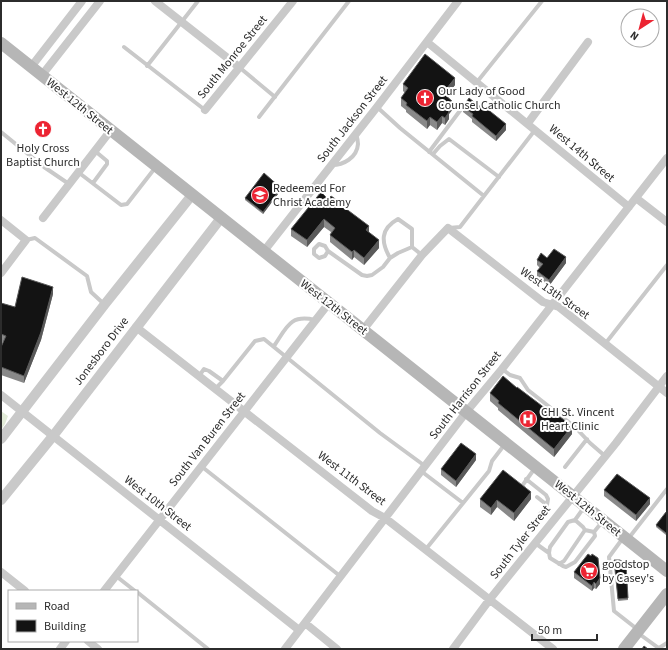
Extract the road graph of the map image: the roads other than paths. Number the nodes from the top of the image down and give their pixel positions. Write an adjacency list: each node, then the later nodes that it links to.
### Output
1 (82, 1): 15 (street)
2 (100, 1): 17 (street)
3 (155, 1): 9 (street)
4 (198, 1): 9 (lane)
5 (293, 1): 16 (street, South Monroe Street)
6 (349, 1): 19 (lane)
7 (458, 1): 10 (street, South Jackson Street)
8 (542, 2): 18 (lane)
9 (182, 22): 14 (lane); 16 (street)
10 (427, 42): 18 (street, West 14th Street); 20 (street, South Jackson Street)
11 (588, 42): 24 (street)
12 (2, 46): 15 (main road, West 12th Street)
13 (124, 47): 14 (lane)
14 (147, 66): 22 (lane)
15 (31, 67): 17 (main road, West 12th Street)
16 (239, 67): 19 (lane); 22 (street, South Monroe Street)
17 (42, 75): 25 (main road, West 12th Street)
18 (477, 82): 24 (street, West 14th Street)
19 (275, 97): 23 (lane)
20 (377, 107): 29 (lane); 47 (street, South Jackson Street)
21 (462, 108): 29 (lane)
22 (205, 110)
23 (259, 117)
24 (528, 123): 26 (street, West 14th Street)
25 (111, 130): 28 (street); 31 (main road, West 12th Street)
26 (535, 130): 33 (lane); 39 (street, West 14th Street)
27 (1, 132): 35 (lane)
28 (95, 151): 32 (street); 34 (lane)
29 (431, 153): 33 (lane); 37 (lane)
30 (667, 158): 38 (street, South Harrison Street)
31 (157, 166): 34 (lane); 36 (main road, West 12th Street)
32 (78, 172): 34 (lane); 35 (street)
33 (498, 177): 37 (lane)
34 (93, 183)
35 (69, 184): 40 (street)
36 (192, 195): 41 (main road, West 12th Street); 54 (street, Jonesboro Drive)
37 (484, 196): 44 (lane)
38 (636, 198): 39 (street, South Harrison Street); 43 (street)
39 (629, 207): 55 (street, South Harrison Street)
40 (43, 218)
41 (221, 218): 47 (main road, West 12th Street); 57 (street, Jonesboro Drive)
42 (1, 220): 45 (street)
43 (667, 222)
44 (448, 228): 49 (street); 55 (street, West 13th Street)
45 (26, 240): 52 (street); 54 (lane)
46 (412, 247): 49 (lane); 50 (lane); 50 (lane)
47 (264, 250): 53 (main road, West 12th Street)
48 (328, 251): 50 (lane)
49 (422, 255): 58 (street)
50 (390, 258)
51 (667, 265): 59 (lane)
52 (1, 273)
53 (329, 303): 56 (street, South Van Buren Street); 58 (main road, West 12th Street)
54 (105, 304): 71 (street, Jonesboro Drive)
55 (552, 305): 59 (street, West 13th Street); 62 (street, South Harrison Street)
56 (316, 320): 60 (lane); 61 (street, South Van Buren Street)
57 (136, 327): 63 (street, West 11th Street); 73 (street, Jonesboro Drive)
58 (363, 330): 72 (main road, West 12th Street)
59 (604, 344): 66 (street, West 13th Street)
60 (274, 346): 61 (lane); 65 (lane)
61 (287, 357): 70 (street, South Van Buren Street); 81 (lane)
62 (502, 369): 72 (street, South Harrison Street); 75 (lane)
63 (199, 376): 65 (lane); 67 (street, West 11th Street)
64 (667, 376): 66 (street, South Tyler Street)
65 (223, 381): 67 (lane)
66 (659, 387): 68 (street, West 13th Street); 77 (street, South Tyler Street)
67 (215, 388): 70 (street, West 11th Street)
68 (667, 393)
69 (1, 395): 71 (street, West 10th Street)
70 (244, 411): 78 (street, South Van Buren Street); 91 (street, West 11th Street)
71 (23, 412): 73 (street, West 10th Street); 74 (street, Jonesboro Drive)
72 (467, 412): 76 (main road, West 12th Street); 81 (street, South Harrison Street)
73 (53, 436): 87 (street, Jonesboro Drive); 92 (street, West 10th Street)
74 (1, 439)
75 (587, 439): 77 (lane); 80 (lane)
76 (506, 442): 79 (main road, West 12th Street); 88 (lane)
77 (605, 456): 85 (street, South Tyler Street)
78 (201, 466): 92 (street, South Van Buren Street); 105 (lane)
79 (536, 466): 82 (lane); 85 (main road, West 12th Street)
80 (565, 467)
81 (423, 469): 88 (lane); 91 (street, South Harrison Street)
82 (526, 479): 84 (lane); 89 (lane)
83 (667, 489): 97 (lane)
84 (530, 492)
85 (573, 495): 90 (main road, West 12th Street); 98 (street, South Tyler Street)
86 (537, 497): 89 (lane)
87 (1, 500)
88 (463, 504): 99 (lane)
89 (546, 505): 96 (lane)
90 (582, 510): 93 (lane); 94 (main road, West 12th Street)
91 (385, 518): 99 (street, West 11th Street); 105 (street, South Harrison Street)
92 (159, 520): 104 (street, South Van Buren Street); 113 (street, West 10th Street)
93 (575, 520): 95 (lane); 100 (lane)
94 (598, 527): 95 (lane); 97 (main road, West 12th Street); 101 (lane)
95 (585, 530): 101 (lane)
96 (524, 535)
97 (626, 538): 102 (main road, West 12th Street); 114 (lane)
98 (535, 542): 100 (lane); 111 (street, South Tyler Street)
99 (426, 549): 111 (street, West 11th Street)
100 (549, 553): 101 (lane)
101 (559, 564)
102 (667, 571)
103 (1, 572): 106 (street)
104 (116, 576): 107 (street, South Van Buren Street); 108 (lane)
105 (341, 576): 112 (street, South Harrison Street)
106 (24, 590)
107 (105, 590)
108 (134, 590)
109 (138, 594): 119 (lane)
110 (667, 594): 114 (main road)
111 (490, 599): 122 (street, South Tyler Street); 123 (street, West 11th Street)
112 (305, 623): 113 (street, South Harrison Street); 121 (street)
113 (299, 630): 120 (street, South Harrison Street)
114 (638, 632): 117 (lane); 124 (main road)
115 (89, 642): 118 (street)
116 (667, 643): 117 (lane)
117 (660, 648)
118 (98, 649)
119 (208, 649)
120 (285, 649)
121 (337, 649)
122 (453, 649)
123 (553, 649)
124 (624, 649)

